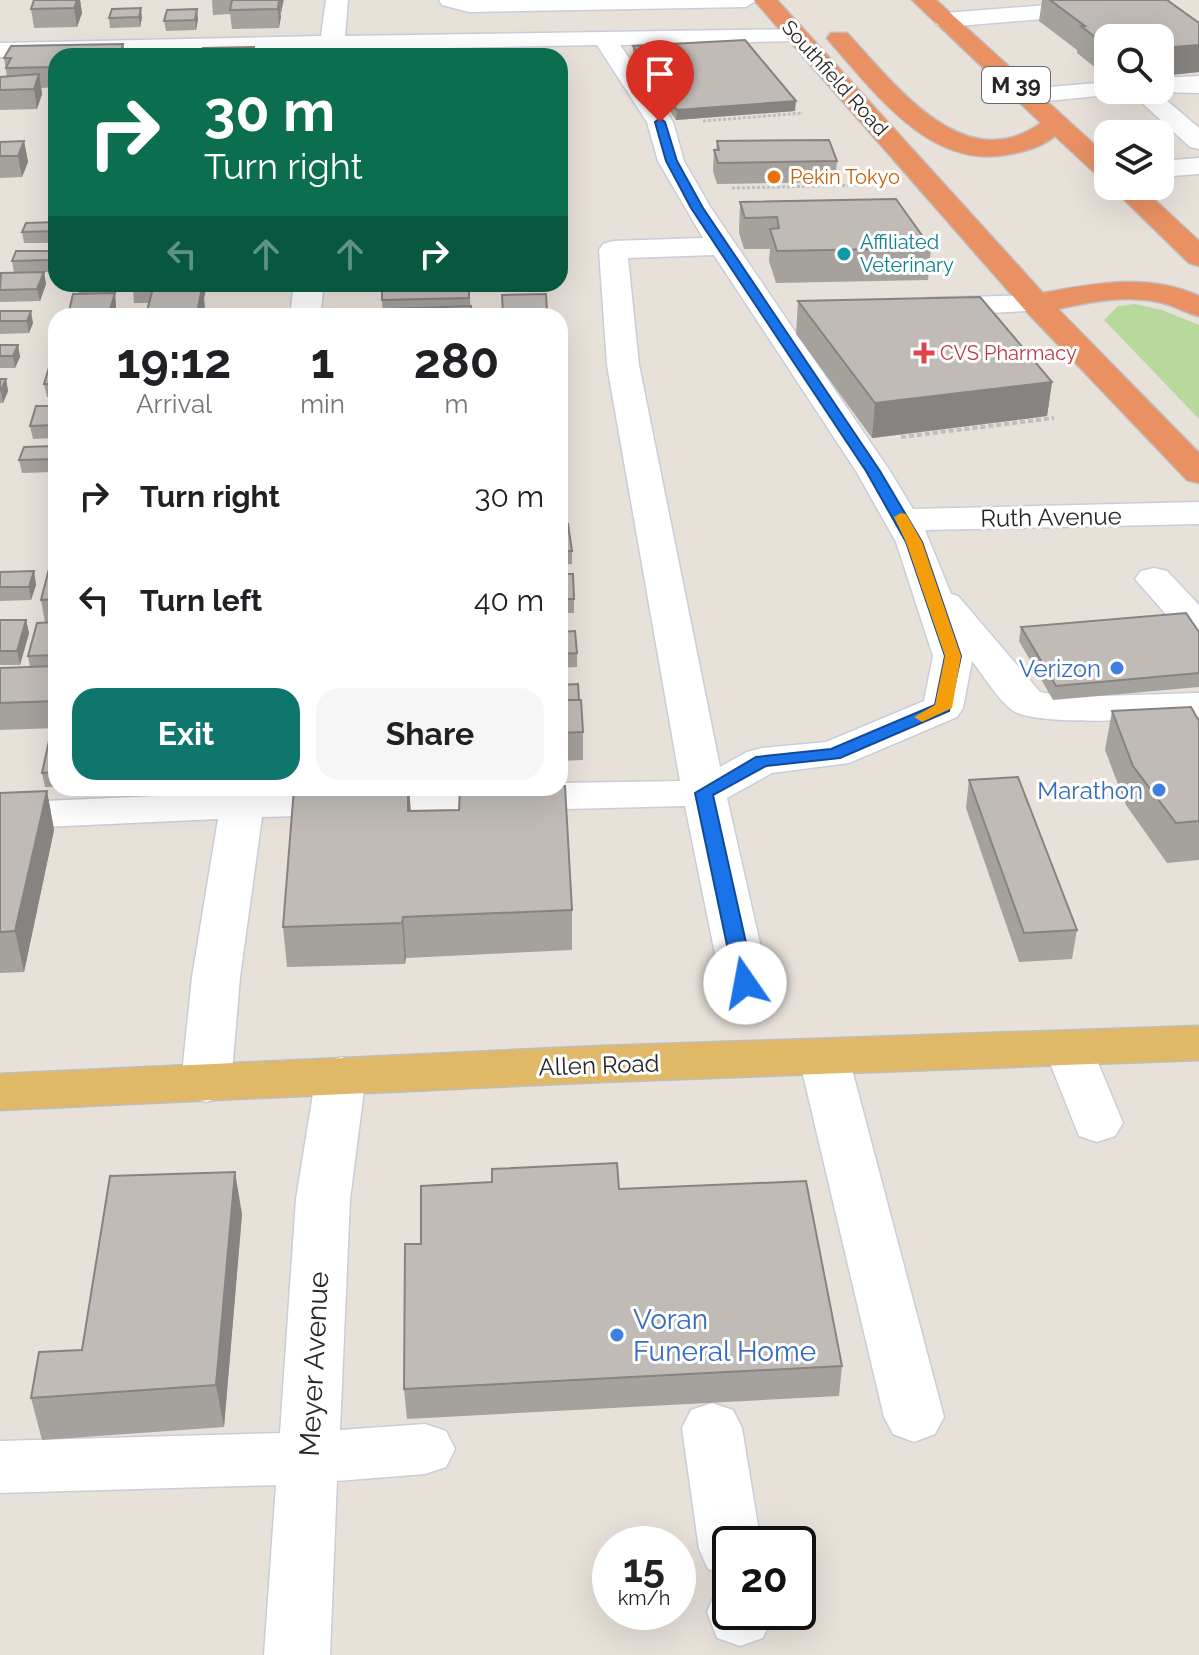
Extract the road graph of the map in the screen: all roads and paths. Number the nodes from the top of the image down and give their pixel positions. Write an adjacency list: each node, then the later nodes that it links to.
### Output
1 (337, 0): 12 (street)
2 (450, 0): 3 (street)
3 (746, 0)
4 (765, 0): 10 (highway, Southfield Road)
5 (923, 0): 9 (highway, M 39)
6 (1081, 0): 7 (street)
7 (1034, 6): 9 (street)
8 (821, 18): 23 (highway)
9 (945, 20): 19 (highway, M 39)
10 (795, 34): 11 (street); 33 (highway, Southfield Road)
11 (606, 38): 13 (street); 31 (street)
12 (331, 48)
13 (377, 48)
14 (0, 50): 15 (street)
15 (48, 50)
16 (1174, 84): 17 (street)
17 (1199, 86)
18 (1094, 90): 19 (street)
19 (1027, 96): 23 (highway, M 39)
20 (1156, 104): 24 (street)
21 (803, 113): 22 (path)
22 (697, 121)
23 (1057, 123): 25 (highway, M 39)
24 (1199, 141)
25 (1094, 158)
26 (1199, 166): 27 (street)
27 (1174, 168)
28 (866, 185): 29 (path)
29 (730, 188)
30 (1139, 200): 32 (highway)
31 (722, 246): 40 (street); 45 (street)
32 (1199, 257)
33 (1036, 304): 34 (highway); 35 (street); 38 (highway, Southfield Road)
34 (1199, 307)
35 (902, 308)
36 (1054, 418): 37 (path)
37 (889, 439)
38 (1199, 473)
39 (1199, 513): 40 (street, Ruth Avenue)
40 (903, 520): 42 (street)
41 (1154, 579): 43 (street)
42 (939, 585): 44 (street); 45 (street)
43 (1199, 628)
44 (1199, 705)
45 (704, 793): 46 (street); 50 (street)
46 (568, 794)
47 (358, 796): 48 (street)
48 (243, 797): 49 (street); 55 (street)
49 (0, 816)
50 (745, 983)
51 (1199, 1043): 52 (main road, Allen Road)
52 (1069, 1048): 53 (main road, Allen Road); 57 (street)
53 (824, 1058): 54 (main road, Allen Road); 58 (street)
54 (341, 1075): 55 (main road, Allen Road); 61 (street, Meyer Avenue)
55 (206, 1084): 56 (main road, Allen Road)
56 (1, 1097)
57 (1097, 1123)
58 (914, 1417)
59 (712, 1428): 63 (street)
60 (425, 1449): 61 (street)
61 (308, 1458): 62 (street); 64 (street, Meyer Avenue)
62 (0, 1467)
63 (727, 1526)
64 (297, 1655)

